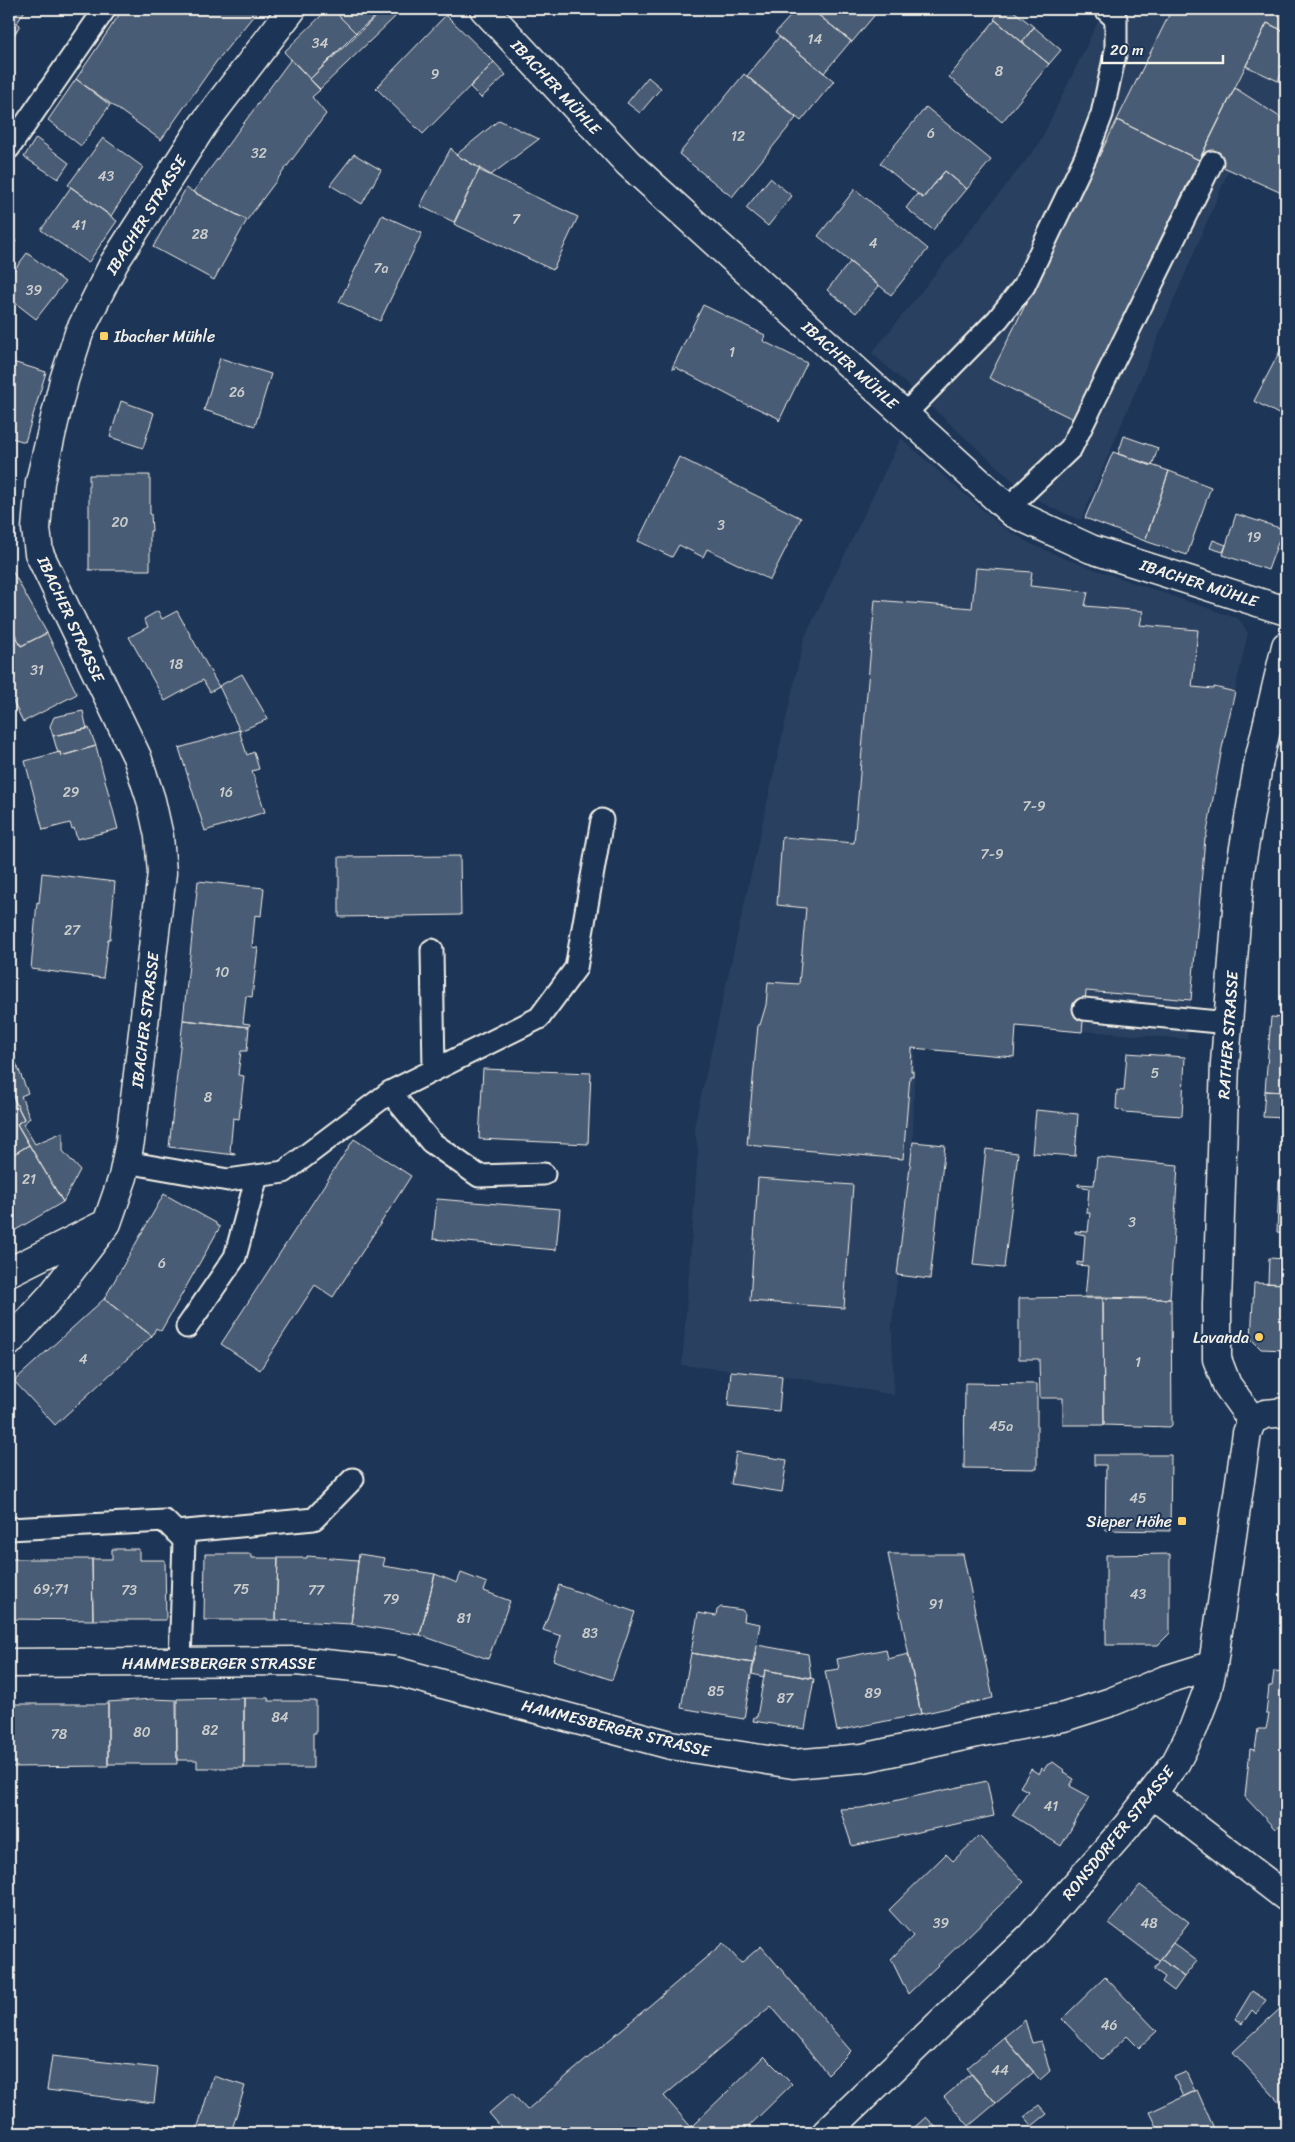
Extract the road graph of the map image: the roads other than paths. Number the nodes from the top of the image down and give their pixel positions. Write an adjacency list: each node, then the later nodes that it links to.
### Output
1 (105, 9): 5 (lane)
2 (292, 9): 17 (street, IBACHER STRASSE)
3 (484, 9): 7 (street, IBACHER MÜHLE)
4 (1105, 9): 7 (lane)
5 (9, 148)
6 (1212, 162): 8 (lane)
7 (904, 415): 8 (street, IBACHER MÜHLE)
8 (1008, 508): 9 (street, IBACHER MÜHLE)
9 (1286, 611)
10 (1286, 646): 14 (street, RATHER STRASSE)
11 (602, 820): 15 (lane)
12 (432, 950): 15 (lane)
13 (1084, 1010): 14 (lane)
14 (1228, 1023): 25 (street, RATHER STRASSE)
15 (434, 1070): 16 (lane)
16 (390, 1092): 18 (lane); 19 (lane)
17 (126, 1162): 19 (lane); 20 (street, IBACHER STRASSE)
18 (544, 1174)
19 (258, 1176): 22 (lane)
20 (107, 1223): 21 (street); 23 (street, IBACHER STRASSE)
21 (9, 1272)
22 (187, 1327)
23 (9, 1342)
24 (1286, 1412): 25 (street)
25 (1252, 1420): 31 (street, RONSDORFER STRASSE)
26 (353, 1479): 28 (lane)
27 (9, 1529): 28 (lane)
28 (176, 1532): 29 (lane)
29 (180, 1662): 30 (street, HAMMESBERGER STRASSE); 31 (street, HAMMESBERGER STRASSE)
30 (9, 1663)
31 (1213, 1665): 32 (street, RONSDORFER STRASSE)
32 (1152, 1794): 33 (street); 34 (street, RONSDORFER STRASSE)
33 (1286, 1896)
34 (826, 2133)

